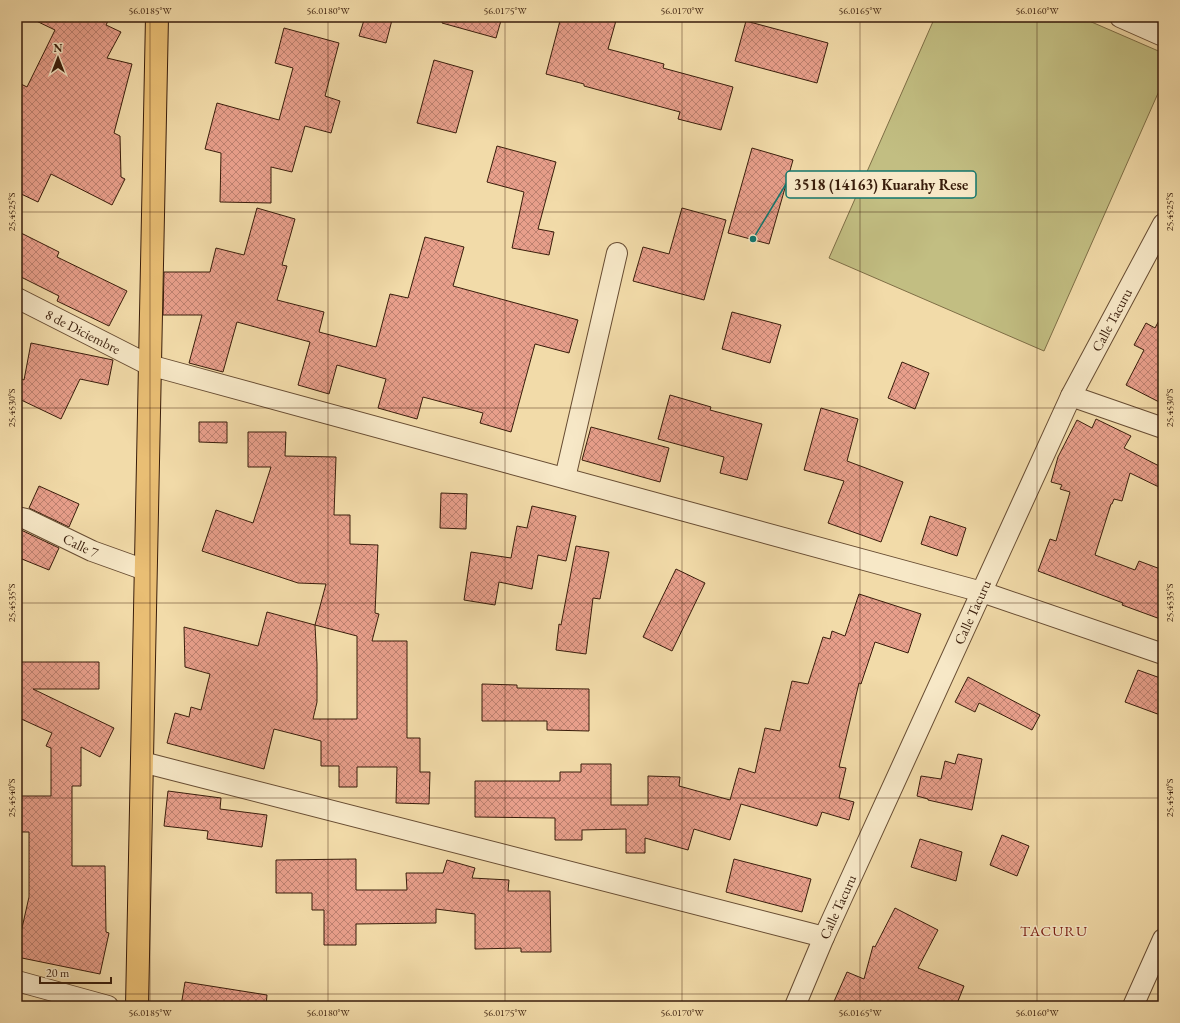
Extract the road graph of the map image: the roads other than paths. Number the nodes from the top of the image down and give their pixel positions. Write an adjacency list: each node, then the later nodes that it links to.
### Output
1 (156, 17): 7 (main road)
2 (1120, 17): 3 (street)
3 (1163, 36)
4 (1163, 224): 8 (street, Calle Tacuru)
5 (617, 253): 10 (street)
6 (17, 298): 7 (street, 8 de Diciembre)
7 (149, 366): 10 (street, 8 de Diciembre); 12 (main road)
8 (1071, 396): 9 (street); 13 (street, Calle Tacuru)
9 (1163, 428)
10 (565, 478): 13 (street, 8 de Diciembre)
11 (17, 517): 12 (street, Calle 7)
12 (145, 570): 15 (main road)
13 (982, 592): 14 (street, 8 de Diciembre); 16 (street, Calle Tacuru)
14 (1163, 654)
15 (142, 762): 16 (street); 20 (main road)
16 (824, 936): 21 (street, Calle Tacuru)
17 (1163, 939): 22 (street)
18 (17, 981): 19 (street)
19 (108, 1006)
20 (137, 1006)
21 (796, 1006)
22 (1133, 1006)

